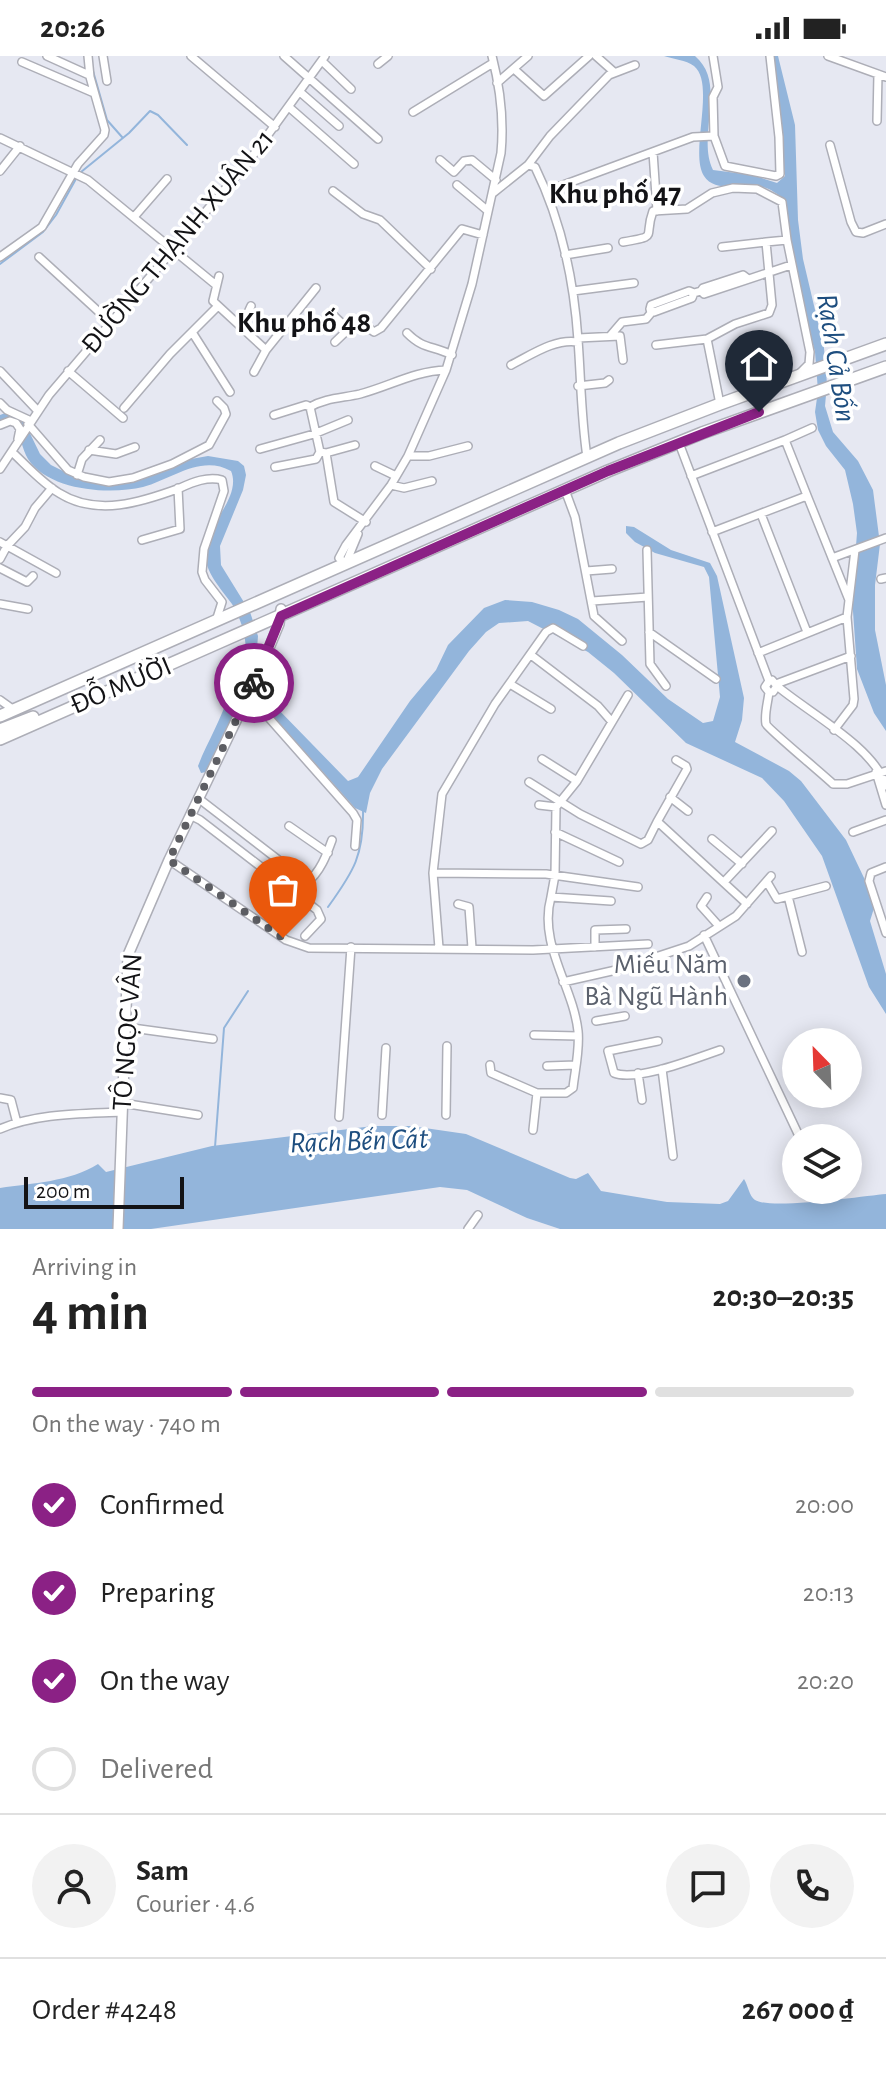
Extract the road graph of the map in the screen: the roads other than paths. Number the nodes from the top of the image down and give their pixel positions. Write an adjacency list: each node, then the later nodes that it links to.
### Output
1 (47, 56): 20 (street)
2 (88, 56): 20 (street)
3 (103, 56): 23 (street)
4 (191, 56): 32 (street)
5 (284, 56): 22 (street)
6 (388, 56): 16 (street)
7 (528, 56): 18 (street)
8 (589, 56): 18 (street)
9 (596, 56): 19 (street)
10 (713, 56): 33 (street)
11 (770, 56): 33 (street)
12 (828, 56): 21 (street)
13 (323, 58): 22 (street, ĐƯỜNG THẠNH XUÂN 21); 25 (street)
14 (492, 59): 24 (street); 29 (street)
15 (22, 62): 27 (street)
16 (378, 64)
17 (635, 65): 19 (street)
18 (514, 69): 24 (street)
19 (614, 72): 41 (street)
20 (89, 75): 27 (street)
21 (882, 76): 30 (street)
22 (311, 77): 26 (street, ĐƯỜNG THẠNH XUÂN 21); 35 (street)
23 (107, 81)
24 (497, 83): 45 (street)
25 (351, 89)
26 (300, 92): 28 (street, ĐƯỜNG THẠNH XUÂN 21); 31 (street)
27 (94, 93): 43 (street)
28 (290, 108): 32 (street, ĐƯỜNG THẠNH XUÂN 21); 40 (street)
29 (413, 112)
30 (877, 121)
31 (339, 126)
32 (275, 127): 60 (street, ĐƯỜNG THẠNH XUÂN 21)
33 (713, 136): 38 (street)
34 (0, 138): 37 (street)
35 (378, 139)
36 (830, 145): 53 (street)
37 (20, 146): 42 (street); 43 (street)
38 (653, 152): 48 (street); 51 (street)
39 (440, 160): 45 (street)
40 (354, 164)
41 (528, 165): 48 (street); 49 (street)
42 (0, 171)
43 (77, 174): 52 (street); 62 (street)
44 (167, 179): 52 (street)
45 (496, 180): 49 (street)
46 (457, 185): 50 (street)
47 (333, 191): 65 (street)
48 (547, 191): 61 (street)
49 (493, 193): 50 (street)
50 (488, 211): 54 (street)
51 (657, 211): 55 (street); 56 (street)
52 (134, 217): 60 (street)
53 (886, 224)
54 (483, 235): 65 (street); 88 (street)
55 (787, 240): 57 (street); 64 (street)
56 (623, 242)
57 (766, 242): 58 (street); 66 (street)
58 (722, 247)
59 (608, 248): 61 (street)
60 (173, 251): 69 (street); 75 (street, ĐƯỜNG THẠNH XUÂN 21)
61 (565, 255): 71 (street)
62 (0, 257)
63 (39, 257): 75 (street)
64 (791, 265): 66 (street); 98 (street)
65 (431, 269): 77 (street)
66 (769, 271): 80 (street); 81 (street)
67 (219, 276): 69 (street)
68 (634, 283): 71 (street)
69 (216, 285): 72 (street)
70 (316, 288): 86 (street)
71 (573, 291): 82 (street)
72 (218, 306): 76 (street); 78 (street)
73 (251, 306): 76 (street)
74 (333, 315): 77 (street)
75 (111, 323): 95 (street, ĐƯỜNG THẠNH XUÂN 21)
76 (241, 328): 86 (street)
77 (348, 329): 83 (street)
78 (192, 332): 102 (street); 107 (street)
79 (407, 333): 88 (street)
80 (610, 336): 82 (street); 89 (street)
81 (707, 339): 85 (street); 105 (street)
82 (578, 340): 91 (street); 101 (street)
83 (335, 342)
84 (886, 344): 97 (highway)
85 (656, 345)
86 (266, 350): 96 (street)
87 (886, 351): 97 (highway)
88 (452, 355): 93 (street)
89 (623, 360)
90 (886, 360): 97 (highway)
91 (511, 365)
92 (886, 367): 97 (highway)
93 (446, 370): 106 (street); 126 (street)
94 (0, 371): 108 (street)
95 (68, 371): 108 (street, ĐƯỜNG THẠNH XUÂN 21); 110 (street)
96 (254, 372)
97 (838, 372): 100 (highway)
98 (798, 375): 100 (highway); 105 (highway)
99 (609, 380): 101 (street)
100 (813, 380): 117 (highway); 152 (highway)
101 (578, 386): 127 (street)
102 (230, 392)
103 (217, 401): 131 (street)
104 (0, 403): 112 (street)
105 (720, 404): 127 (highway)
106 (310, 407): 109 (street); 115 (street)
107 (124, 408)
108 (37, 410): 112 (street, ĐƯỜNG THẠNH XUÂN 21)
109 (274, 415)
110 (123, 418)
111 (348, 420): 115 (street)
112 (29, 424): 121 (street, ĐƯỜNG THẠNH XUÂN 21); 131 (street)
113 (0, 425): 121 (street)
114 (812, 428): 118 (street)
115 (314, 434): 123 (street); 125 (street)
116 (100, 440): 124 (street)
117 (678, 440): 133 (street); 138 (highway); 152 (highway)
118 (785, 440): 133 (street); 139 (street)
119 (355, 445): 125 (street)
120 (468, 446): 126 (street)
121 (15, 447): 130 (street); 136 (street)
122 (135, 447): 124 (street)
123 (260, 449)
124 (89, 450): 131 (street)
125 (323, 452): 129 (street); 141 (street)
126 (408, 456): 132 (street)
127 (587, 457): 152 (highway)
128 (375, 466): 132 (street)
129 (275, 467)
130 (0, 469)
131 (77, 475)
132 (396, 476): 135 (street)
133 (691, 476): 142 (street)
134 (432, 481): 135 (street)
135 (391, 485): 141 (street)
136 (52, 488): 137 (street); 145 (street)
137 (178, 488): 144 (street); 164 (street)
138 (565, 490): 152 (highway); 153 (street)
139 (808, 498): 140 (street); 148 (street)
140 (761, 514): 142 (street); 167 (street)
141 (366, 522): 152 (street)
142 (712, 532): 170 (street)
143 (882, 539): 146 (street)
144 (142, 540)
145 (4, 544): 149 (street); 154 (street)
146 (857, 548): 148 (street); 157 (street)
147 (647, 550): 156 (street)
148 (832, 558): 157 (street)
149 (0, 559)
150 (0, 568): 155 (street)
151 (612, 569): 153 (street)
152 (348, 571): 161 (highway); 162 (highway)
153 (586, 571): 158 (street)
154 (56, 573)
155 (33, 576)
156 (648, 597): 158 (street); 166 (street)
157 (849, 600): 163 (street)
158 (592, 601): 168 (street)
159 (0, 604): 160 (street)
160 (28, 609)
161 (281, 613): 162 (highway); 179 (main road, TÔ NGỌC VÂN)
162 (256, 616): 165 (highway)
163 (847, 617): 167 (street); 172 (street)
164 (216, 621): 165 (highway, ĐỖ MƯỜI); 182 (highway, ĐỖ MƯỜI)
165 (238, 624): 180 (highway, ĐỖ MƯỜI); 182 (highway, ĐỖ MƯỜI)
166 (649, 632): 173 (street); 176 (street)
167 (807, 632): 170 (street)
168 (622, 641)
169 (583, 646): 171 (street)
170 (758, 653): 175 (street)
171 (531, 655): 174 (street); 184 (street)
172 (851, 656): 175 (street); 186 (street)
173 (716, 679)
174 (510, 684): 181 (street); 215 (street)
175 (774, 684): 186 (street); 190 (street)
176 (666, 686)
177 (628, 695): 184 (street)
178 (0, 700): 182 (street)
179 (245, 701): 195 (main road, TÔ NGỌC VÂN); 209 (street)
180 (69, 705): 185 (highway, ĐỖ MƯỜI); 187 (highway, ĐỖ MƯỜI)
181 (551, 709)
182 (16, 712): 183 (highway, ĐỖ MƯỜI)
183 (0, 719)
184 (612, 722): 191 (street)
185 (0, 730)
186 (834, 730): 190 (street)
187 (0, 739)
188 (542, 759): 191 (street)
189 (676, 760): 194 (street)
190 (880, 771): 193 (street); 198 (street)
191 (577, 781): 196 (street)
192 (529, 782): 196 (street)
193 (886, 786)
194 (670, 797): 199 (street); 202 (street)
195 (198, 798): 200 (main road, TÔ NGỌC VÂN); 210 (street)
196 (558, 804): 197 (street); 202 (street); 205 (street)
197 (539, 805)
198 (886, 805)
199 (688, 811)
200 (190, 815): 211 (main road, TÔ NGỌC VÂN); 230 (street)
201 (886, 820): 206 (street)
202 (657, 822): 217 (street)
203 (289, 826): 210 (street)
204 (772, 831): 213 (street)
205 (555, 832): 212 (street); 216 (street)
206 (853, 832)
207 (712, 839): 213 (street)
208 (332, 840): 210 (street)
209 (355, 846)
210 (328, 853)
211 (169, 860): 232 (street); 241 (main road, TÔ NGỌC VÂN)
212 (619, 862)
213 (742, 864): 217 (street)
214 (886, 867): 228 (street)
215 (433, 873): 216 (street); 234 (street)
216 (555, 875): 219 (street); 221 (street)
217 (724, 882): 225 (street)
218 (826, 886): 220 (street)
219 (638, 887)
220 (788, 896): 225 (street); 237 (street)
221 (551, 897): 223 (street); 236 (street)
222 (707, 897): 226 (street)
223 (611, 901)
224 (458, 904): 235 (street)
225 (747, 904): 226 (street)
226 (718, 925): 229 (street)
227 (626, 929): 233 (street)
228 (886, 933)
229 (704, 935): 238 (street); 263 (street)
230 (305, 936)
231 (648, 944): 233 (street)
232 (351, 947): 234 (street); 261 (street)
233 (595, 947): 236 (street)
234 (439, 948): 235 (street)
235 (472, 948): 236 (street)
236 (553, 949): 238 (street)
237 (802, 952)
238 (563, 982): 243 (street)
239 (625, 1016): 240 (street)
240 (596, 1021)
241 (125, 1027): 244 (street); 257 (main road, TÔ NGỌC VÂN)
242 (534, 1035): 243 (street)
243 (578, 1036): 250 (street)
244 (213, 1039)
245 (658, 1041): 253 (street)
246 (447, 1046): 260 (street)
247 (386, 1048): 259 (street)
248 (720, 1050): 252 (street)
249 (490, 1065): 254 (street)
250 (576, 1065): 251 (street); 254 (street)
251 (547, 1066)
252 (662, 1069): 253 (street); 266 (street)
253 (638, 1073): 256 (street)
254 (537, 1093): 265 (street)
255 (0, 1098): 262 (street)
256 (642, 1100)
257 (122, 1107): 258 (street); 262 (street); 268 (main road, TÔ NGỌC VÂN)
258 (198, 1115)
259 (382, 1115)
260 (446, 1115)
261 (339, 1117)
262 (17, 1123): 264 (street)
263 (793, 1124)
264 (0, 1129)
265 (533, 1130)
266 (673, 1156)
267 (478, 1215): 269 (street)
268 (118, 1229)
269 (468, 1229)

